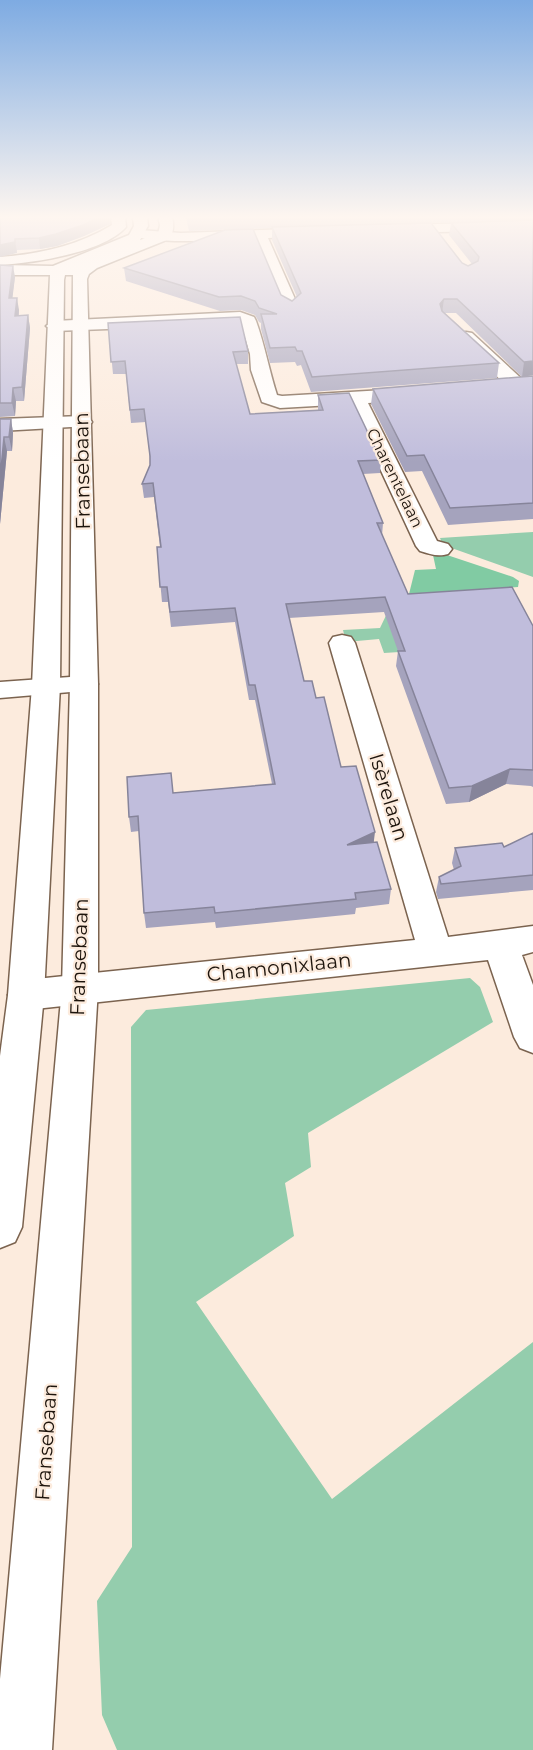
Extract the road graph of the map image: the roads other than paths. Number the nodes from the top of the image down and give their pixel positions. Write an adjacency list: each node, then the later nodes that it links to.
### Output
1 (74, 299): 4 (street, Fransebaan)
2 (287, 299): 3 (street)
3 (291, 308)
4 (67, 325): 9 (street); 10 (street, Fransebaan)
5 (456, 328): 6 (street)
6 (524, 384): 7 (street)
7 (495, 387)
8 (431, 393): 9 (street)
9 (357, 399): 12 (street, Charentelaan)
10 (68, 423): 11 (street); 14 (street, Fransebaan); 15 (street, Fransebaan)
11 (0, 424)
12 (440, 549)
13 (342, 643): 18 (street, Isèrelaan)
14 (84, 684): 15 (street); 19 (street, Fransebaan)
15 (46, 686): 16 (street); 20 (street, Fransebaan)
16 (0, 690)
17 (517, 942): 18 (street, Chamonixlaan); 21 (street)
18 (435, 950): 19 (street, Chamonixlaan)
19 (80, 988): 20 (street, Chamonixlaan); 23 (street, Fransebaan)
20 (26, 995): 22 (street, Fransebaan)
21 (533, 1037)
22 (0, 1227)
23 (23, 1750)

